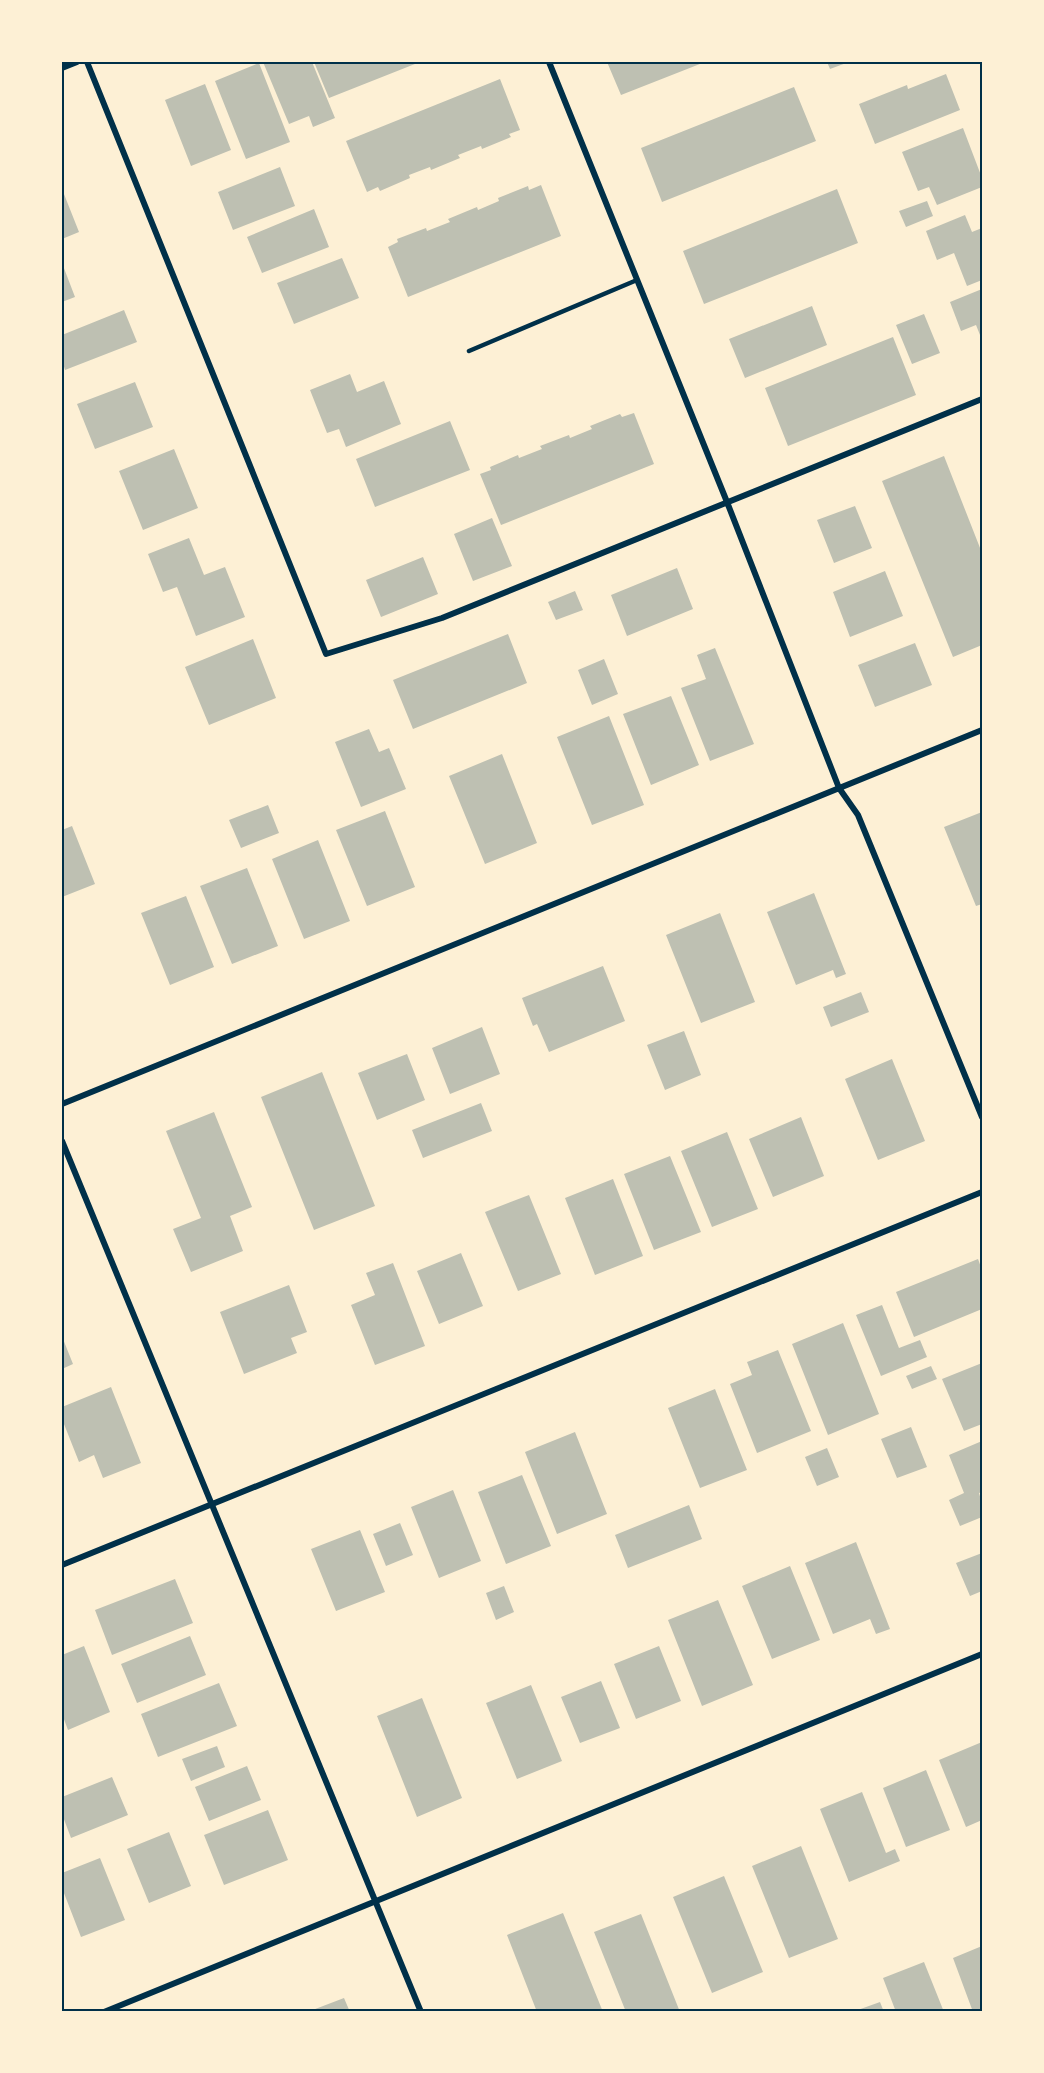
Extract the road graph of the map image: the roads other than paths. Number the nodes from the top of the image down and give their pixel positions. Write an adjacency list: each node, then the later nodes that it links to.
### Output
1 (77, 62): 4 (street)
2 (87, 62): 8 (street)
3 (549, 62): 5 (street)
4 (62, 68)
5 (637, 280): 6 (lane); 8 (street)
6 (469, 351)
7 (982, 399): 8 (street)
8 (728, 502): 10 (street)
9 (982, 730): 10 (street)
10 (839, 788): 11 (street); 12 (street)
11 (62, 1104)
12 (982, 1116)
13 (62, 1141): 15 (street)
14 (982, 1192): 15 (street)
15 (211, 1504): 16 (street); 18 (street)
16 (62, 1565)
17 (982, 1654): 18 (street)
18 (377, 1901): 19 (street); 20 (street)
19 (104, 2012)
20 (421, 2012)

